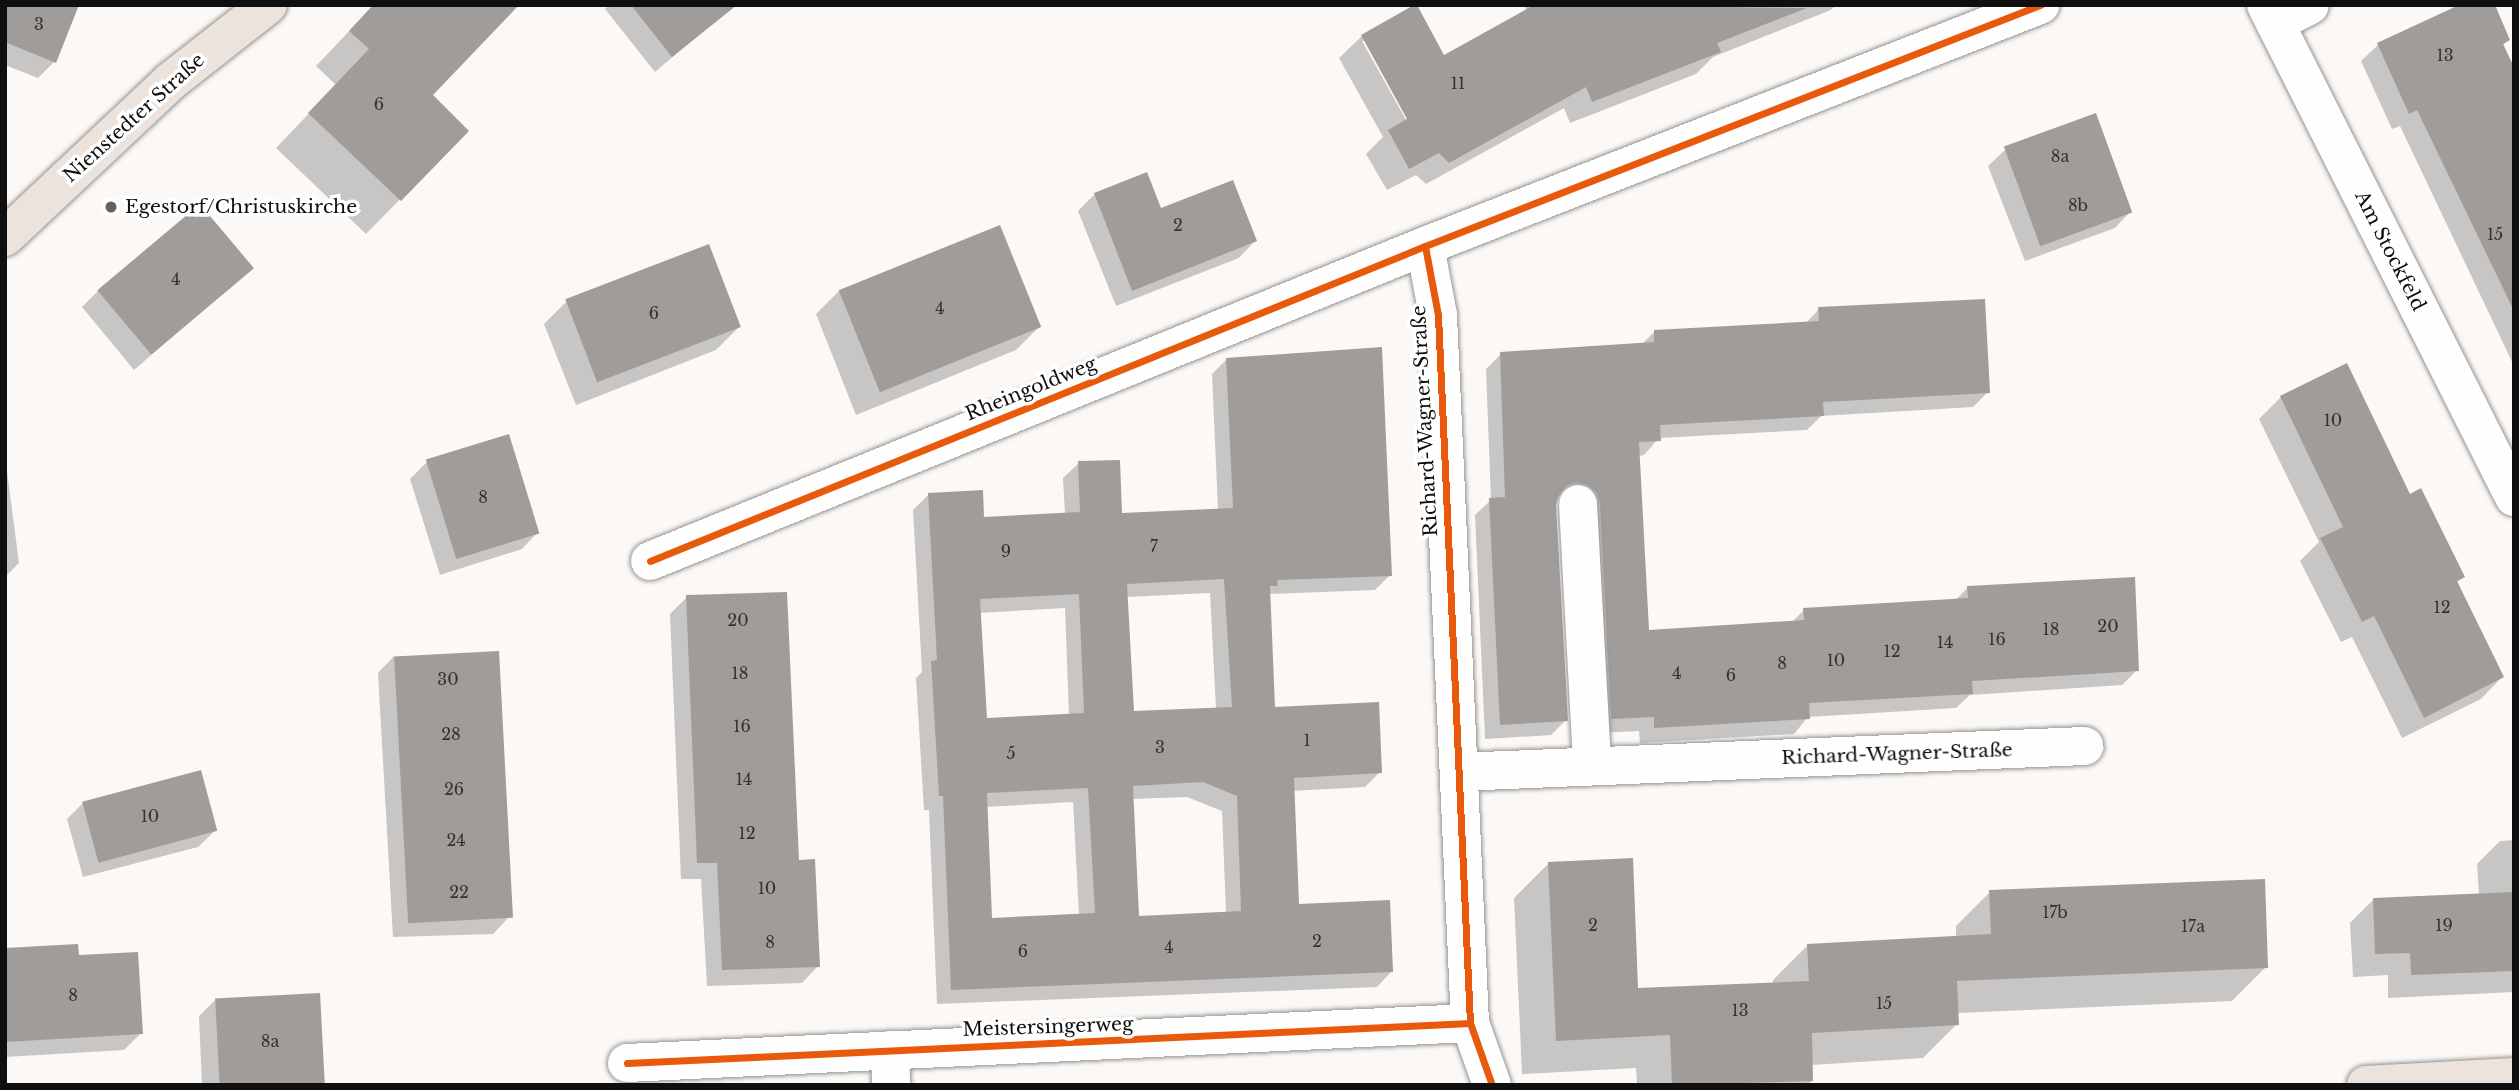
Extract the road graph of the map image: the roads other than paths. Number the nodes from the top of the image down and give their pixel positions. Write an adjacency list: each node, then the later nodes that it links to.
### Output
1 (268, 5): 5 (main road, Nienstedter Straße)
2 (2040, 5): 6 (street)
3 (2310, 5): 4 (street)
4 (2270, 14): 7 (street, Am Stockfeld)
5 (5, 237)
6 (1424, 246): 9 (street, Rheingoldweg); 12 (street, Richard-Wagner-Straße)
7 (2514, 497)
8 (1578, 504): 11 (street)
9 (650, 561)
10 (2084, 746): 11 (street, Richard-Wagner-Straße)
11 (1592, 766): 12 (street, Richard-Wagner-Straße)
12 (1459, 772): 13 (street, Richard-Wagner-Straße)
13 (1470, 1023): 15 (street, Meistersingerweg); 17 (street, Richard-Wagner-Straße)
14 (627, 1063): 15 (street, Meistersingerweg)
15 (890, 1068)
16 (2514, 1077): 18 (main road)
17 (1492, 1085)
18 (2366, 1085)

